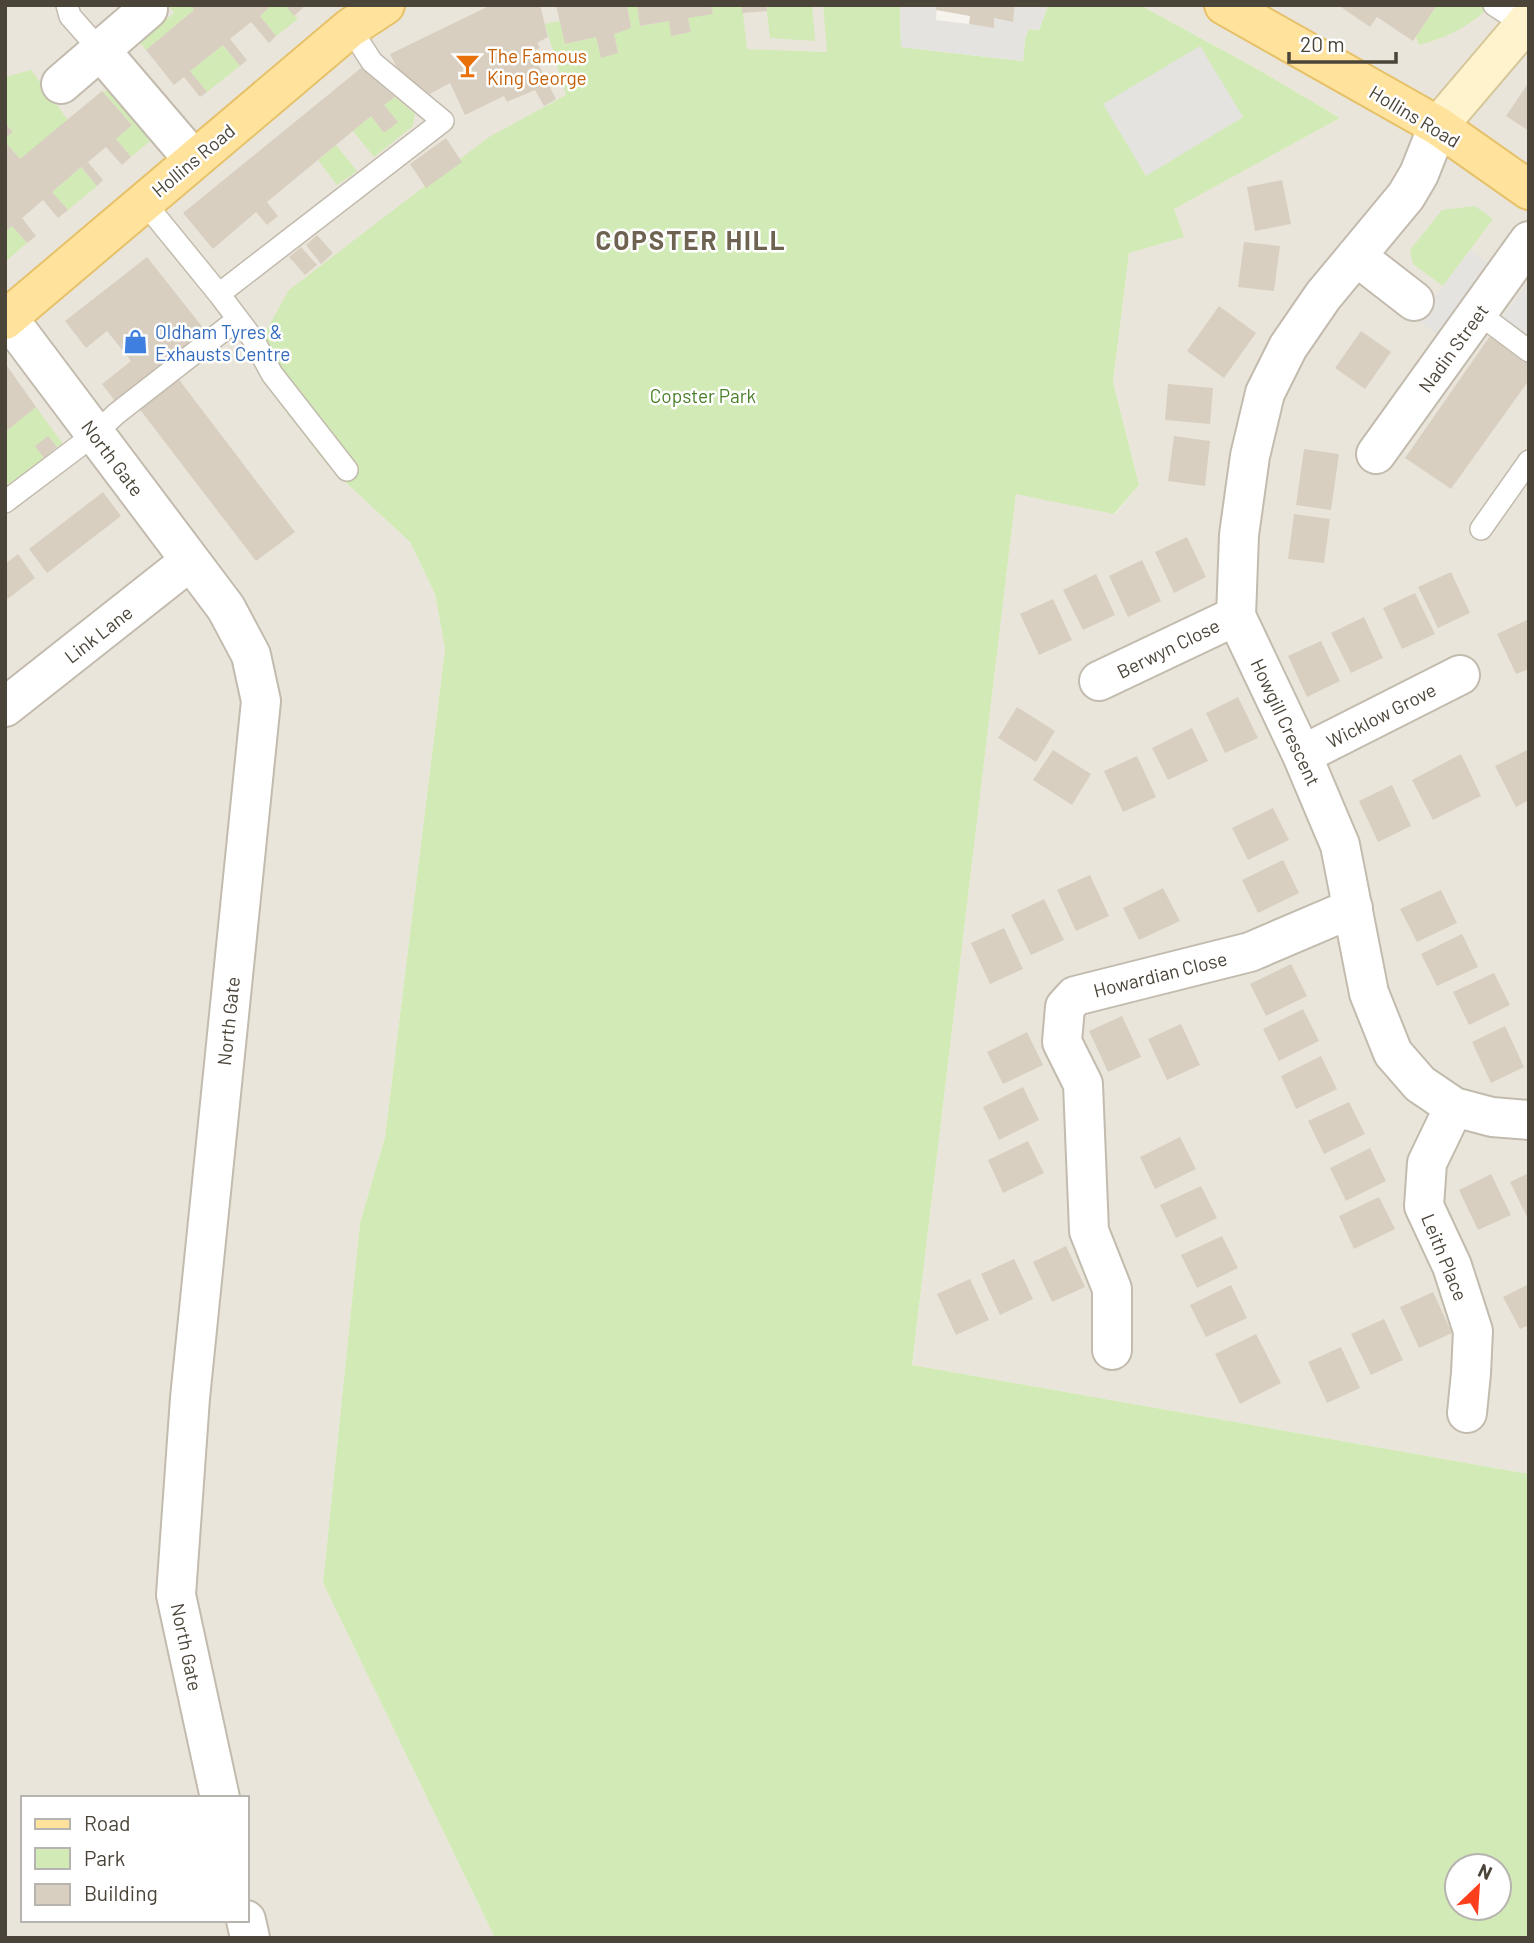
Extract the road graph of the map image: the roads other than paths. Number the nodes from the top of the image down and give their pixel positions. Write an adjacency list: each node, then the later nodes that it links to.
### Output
1 (67, 5): 7 (lane)
2 (385, 5): 6 (main road, Hollins Road)
3 (1228, 6): 9 (main road, Hollins Road)
4 (148, 9): 7 (street)
5 (1516, 16): 9 (street)
6 (350, 28): 10 (main road, Hollins Road); 15 (lane)
7 (100, 50): 8 (street); 10 (street)
8 (61, 85)
9 (1437, 127): 11 (main road, Hollins Road); 14 (street, Howgill Crescent)
10 (193, 159): 12 (main road, Hollins Road)
11 (1529, 190)
12 (144, 202): 15 (lane); 19 (main road, Hollins Road)
13 (1529, 242): 17 (street, Nadin Street)
14 (1356, 256): 16 (street); 28 (street, Howgill Crescent)
15 (219, 294): 18 (lane)
16 (1414, 301)
17 (1478, 313): 20 (lane); 22 (street, Nadin Street)
18 (238, 319): 21 (lane); 24 (lane)
19 (5, 320): 21 (street, North Gate)
20 (1529, 351)
21 (95, 434): 25 (lane); 27 (street, North Gate)
22 (1376, 454)
23 (1529, 461): 26 (lane)
24 (347, 470)
25 (5, 502)
26 (1481, 529)
27 (191, 561): 31 (street, Link Lane); 38 (street, North Gate)
28 (1236, 615): 30 (street, Berwyn Close); 32 (street, Howgill Crescent)
29 (1460, 675): 32 (street, Wicklow Grove)
30 (1099, 681)
31 (5, 707)
32 (1302, 755): 33 (street, Howgill Crescent)
33 (1353, 908): 34 (street, Howgill Crescent); 36 (street, Howardian Close)
34 (1454, 1107): 35 (street, Howgill Crescent); 37 (street, Leith Place)
35 (1529, 1120)
36 (1112, 1350)
37 (1467, 1413)
38 (220, 1796)

